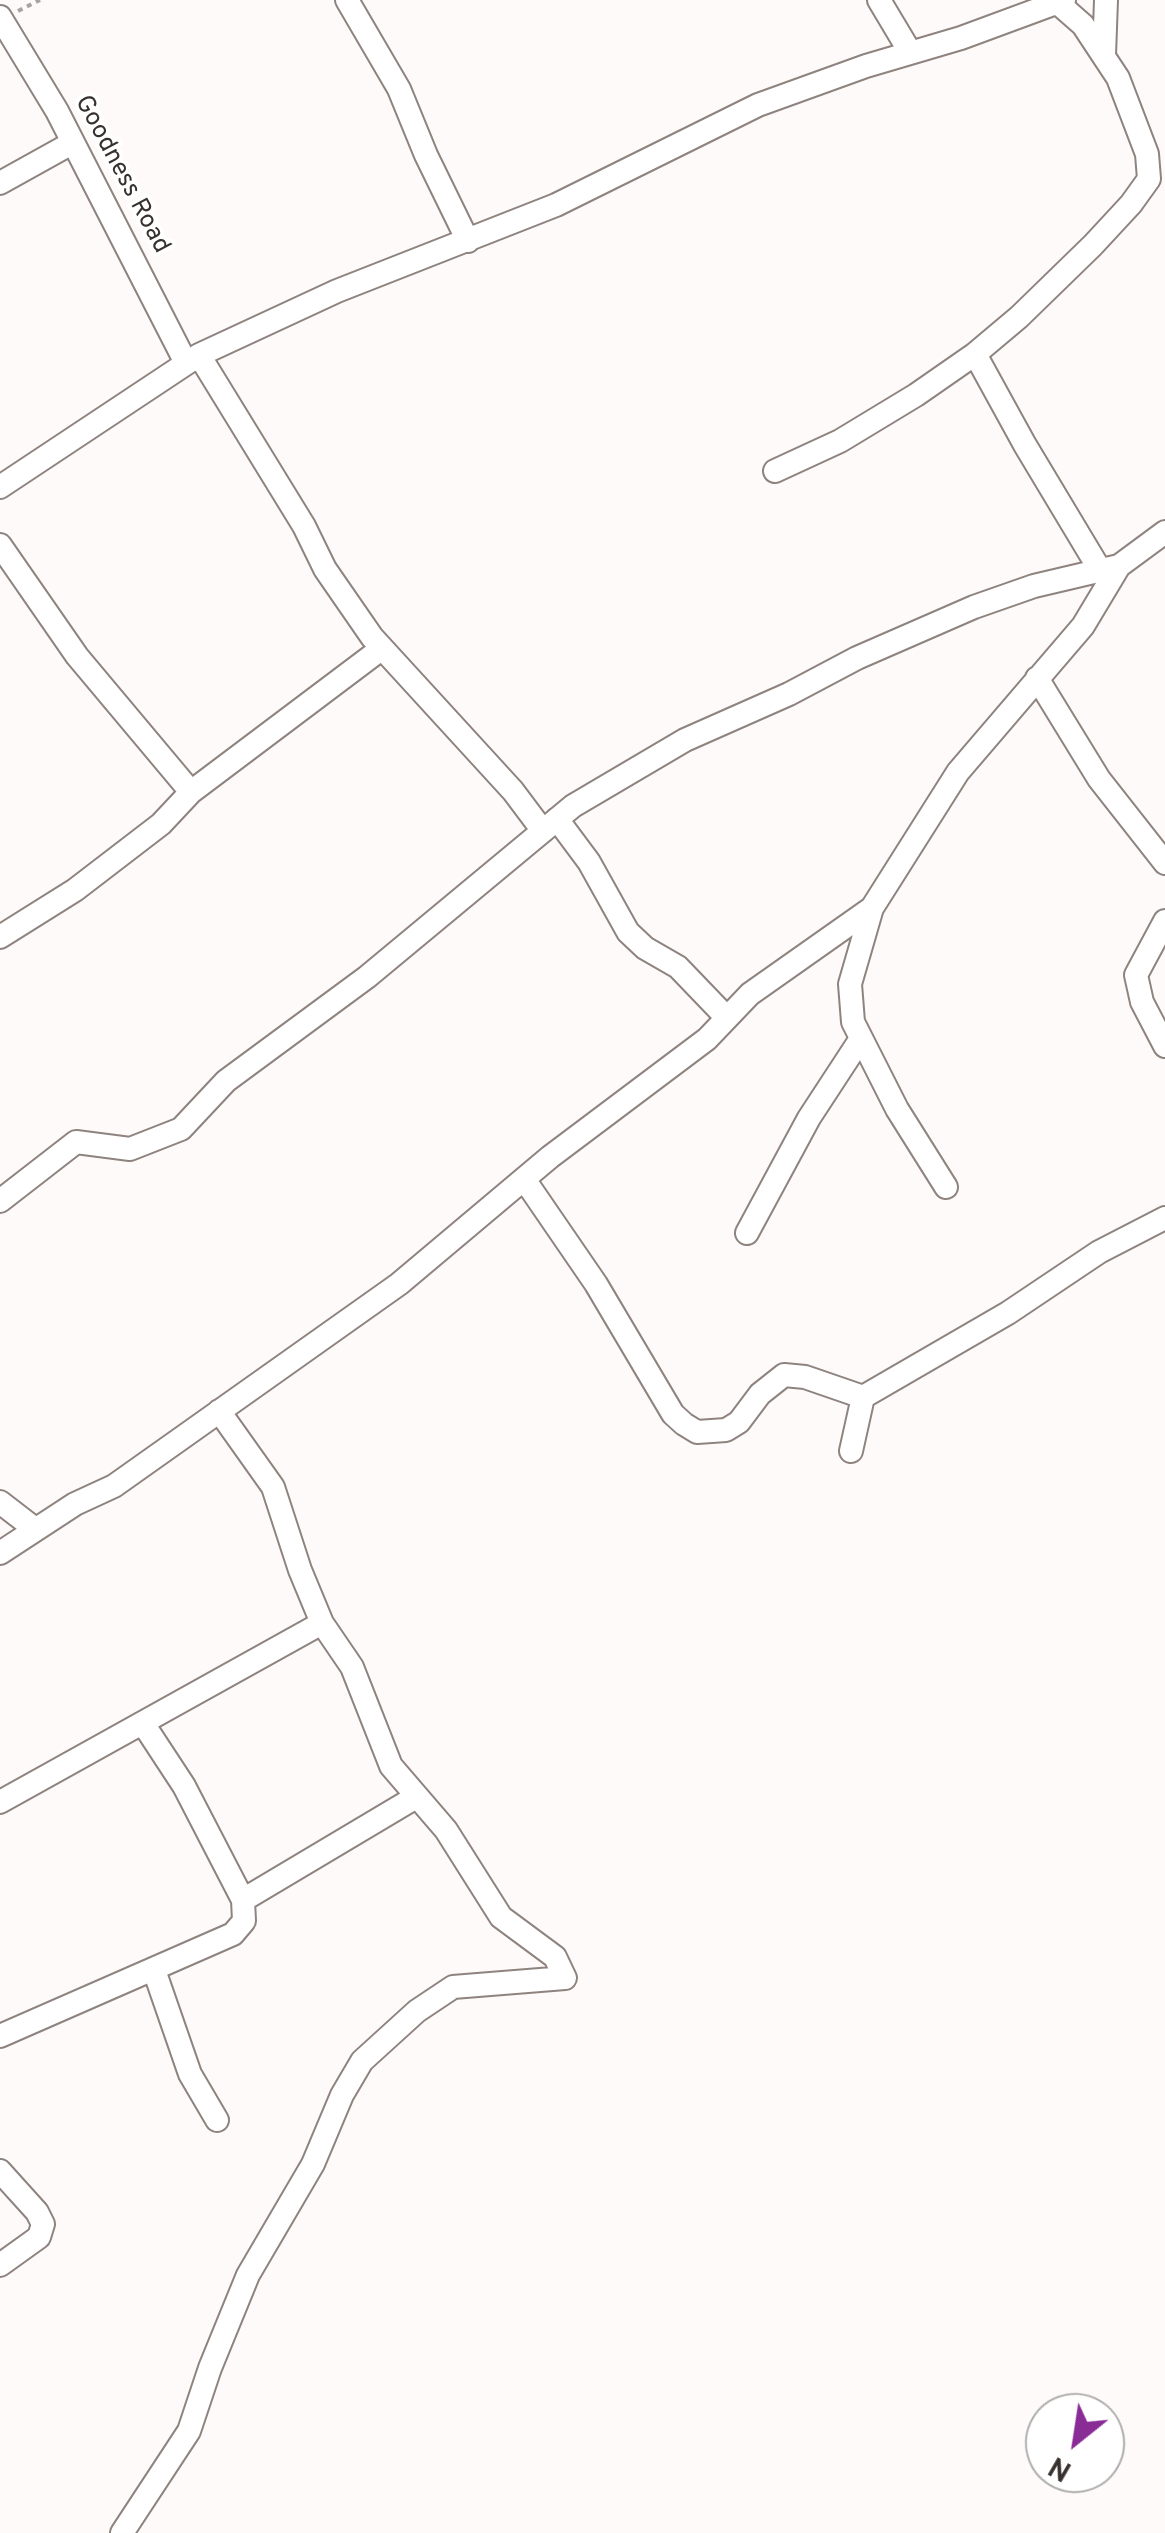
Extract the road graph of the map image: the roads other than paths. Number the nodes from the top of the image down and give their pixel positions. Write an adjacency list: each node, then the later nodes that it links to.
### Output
1 (347, 0): 10 (street)
2 (879, 0): 6 (street)
3 (1106, 0): 7 (street)
4 (1062, 2): 6 (street); 7 (street)
5 (0, 17): 8 (street, Goodness Road)
6 (910, 52): 10 (street)
7 (1104, 55): 11 (street)
8 (72, 143): 9 (street); 12 (street, Goodness Road)
9 (0, 184)
10 (468, 242): 12 (street)
11 (975, 354): 13 (street); 17 (street)
12 (192, 359): 14 (street); 18 (street, Goodness Road)
13 (775, 471)
14 (0, 487)
15 (1165, 532): 17 (street)
16 (0, 545): 20 (street)
17 (1110, 568): 19 (street); 21 (street)
18 (381, 648): 20 (street); 21 (street, Goodness Road)
19 (1037, 678): 22 (street); 23 (street)
20 (190, 792): 25 (street)
21 (550, 825): 28 (street, Goodness Road); 33 (street)
22 (1165, 863)
23 (872, 908): 28 (street); 29 (street)
24 (1165, 921): 27 (street)
25 (0, 937)
26 (1165, 952): 27 (street)
27 (1142, 963): 30 (street)
28 (727, 1018): 31 (street)
29 (860, 1040): 32 (street); 35 (street)
30 (1165, 1046)
31 (524, 1179): 36 (street); 37 (street)
32 (946, 1187)
33 (0, 1201)
34 (1165, 1218): 36 (street)
35 (748, 1233)
36 (863, 1397): 38 (street)
37 (219, 1410): 40 (street); 42 (street)
38 (851, 1452)
39 (0, 1502): 40 (street)
40 (35, 1530): 41 (street)
41 (0, 1553)
42 (322, 1623): 43 (street); 44 (street)
43 (144, 1724): 45 (street); 46 (street)
44 (416, 1796): 46 (street); 52 (street)
45 (0, 1802)
46 (244, 1900): 47 (street)
47 (154, 1970): 48 (street); 49 (street)
48 (0, 2036)
49 (216, 2120)
50 (0, 2171): 51 (street)
51 (0, 2266)
52 (122, 2533)

